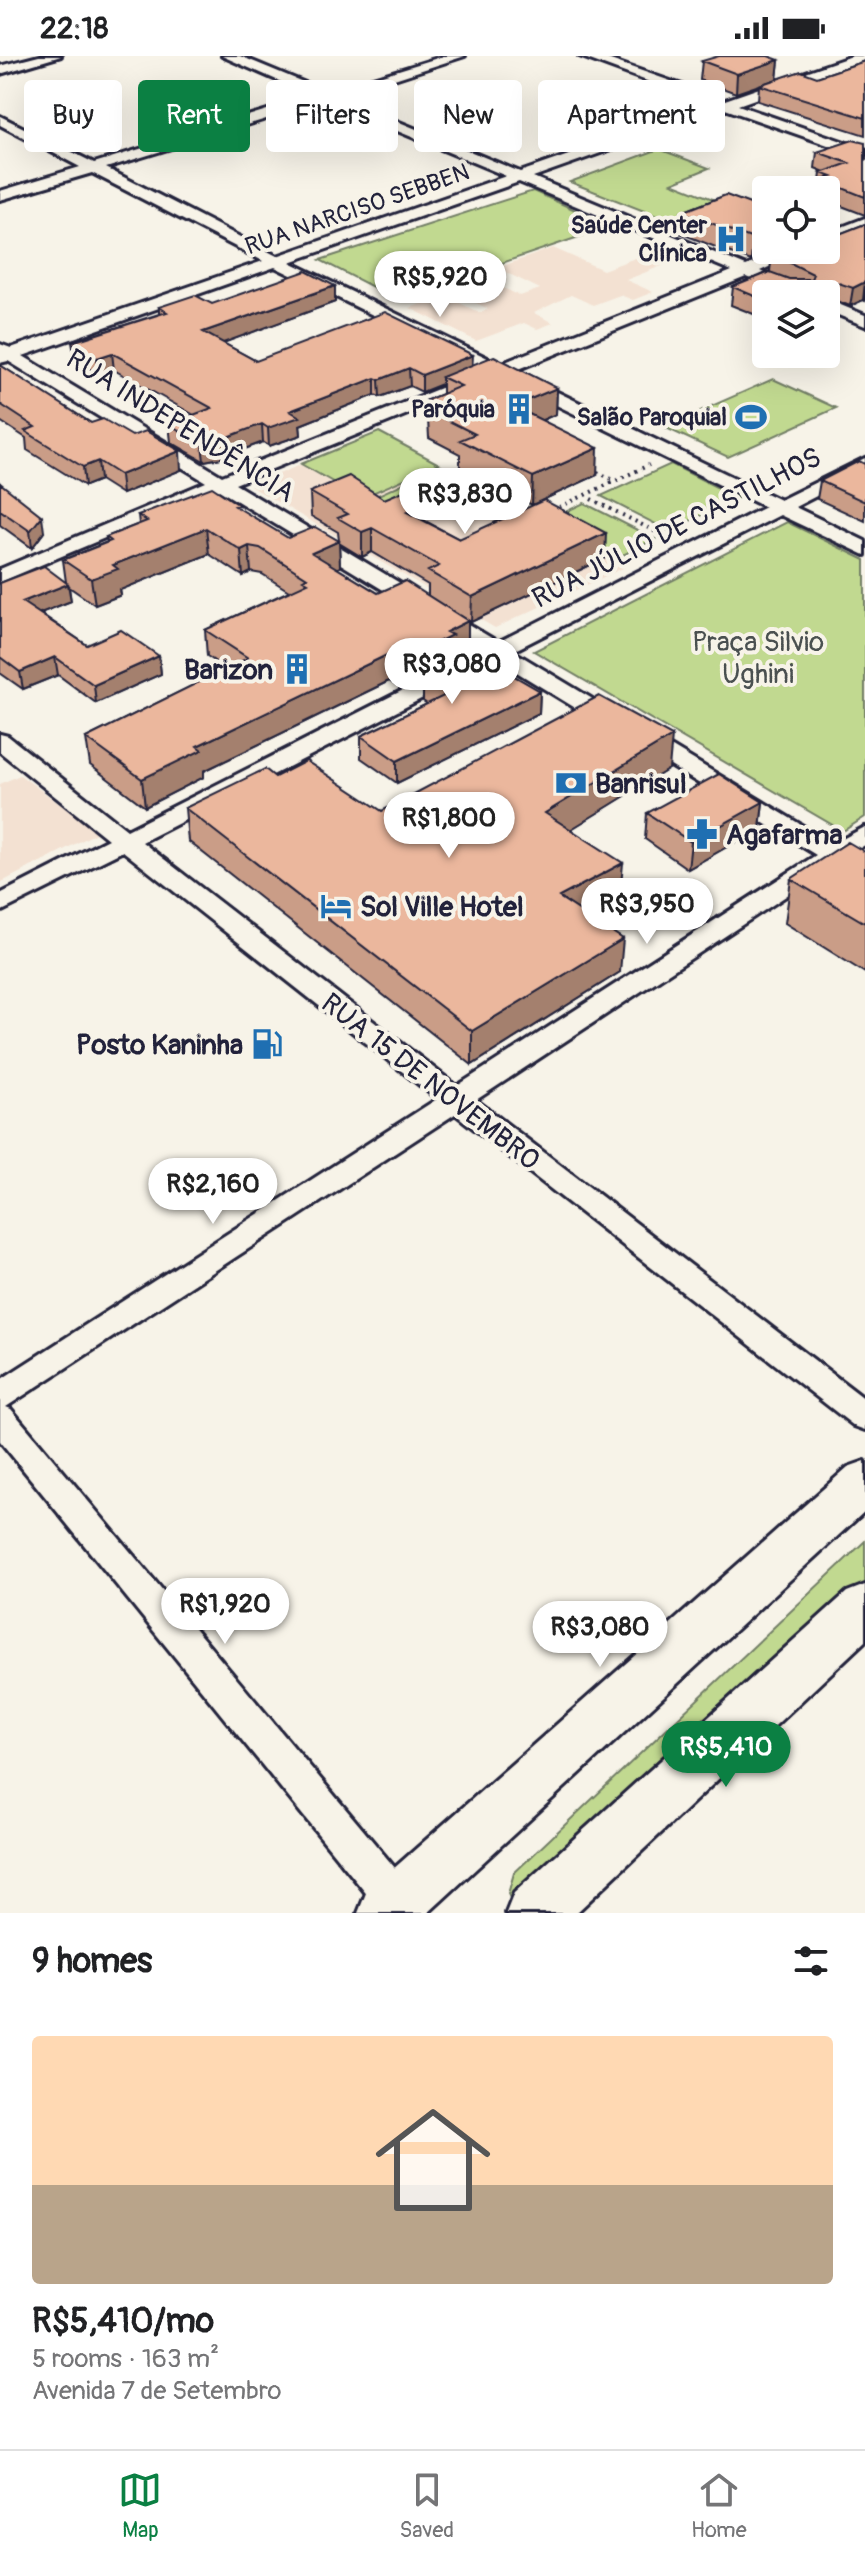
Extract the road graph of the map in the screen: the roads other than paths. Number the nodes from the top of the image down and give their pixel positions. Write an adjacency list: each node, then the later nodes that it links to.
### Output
1 (54, 56): 6 (street)
2 (229, 56): 7 (street)
3 (458, 56): 8 (street)
4 (586, 56): 9 (street)
5 (865, 56): 10 (street, RUA NARCISO SEBBEN)
6 (0, 70)
7 (288, 80)
8 (379, 80)
9 (654, 80)
10 (725, 103)
11 (725, 105): 16 (street)
12 (266, 115): 17 (street)
13 (0, 120): 17 (street)
14 (398, 126): 18 (street)
15 (592, 152): 18 (street, RUA NARCISO SEBBEN)
16 (865, 154)
17 (95, 167): 19 (street); 22 (street)
18 (521, 178): 22 (street, RUA NARCISO SEBBEN); 24 (street)
19 (0, 196)
20 (865, 223): 21 (street)
21 (840, 233)
22 (277, 262): 28 (street, RUA NARCISO SEBBEN); 29 (street)
23 (764, 264): 24 (street)
24 (747, 271): 25 (street); 29 (street)
25 (768, 280)
26 (840, 310): 27 (street)
27 (865, 321)
28 (3, 354): 31 (street, RUA INDEPENDÊNCIA)
29 (498, 370): 31 (street); 32 (street)
30 (865, 464): 32 (street, RUA JÚLIO DE CASTILHOS)
31 (218, 484): 34 (street); 35 (street, RUA INDEPENDÊNCIA)
32 (780, 507): 33 (street); 35 (street, RUA JÚLIO DE CASTILHOS)
33 (865, 549)
34 (0, 576)
35 (496, 652): 38 (street, RUA JÚLIO DE CASTILHOS); 39 (street, RUA INDEPENDÊNCIA)
36 (0, 741): 38 (street, RUA 15 DE NOVEMBRO)
37 (865, 834): 39 (street)
38 (124, 840): 41 (street, RUA JÚLIO DE CASTILHOS); 42 (street, RUA 15 DE NOVEMBRO)
39 (833, 855): 40 (street, RUA INDEPENDÊNCIA); 42 (street)
40 (865, 874)
41 (0, 904)
42 (455, 1100): 43 (street); 44 (street, RUA 15 DE NOVEMBRO)
43 (0, 1396)
44 (865, 1417)
45 (0, 1418): 48 (street)
46 (865, 1481): 48 (main road)
47 (865, 1608): 49 (main road)
48 (397, 1910)
49 (534, 1913)

